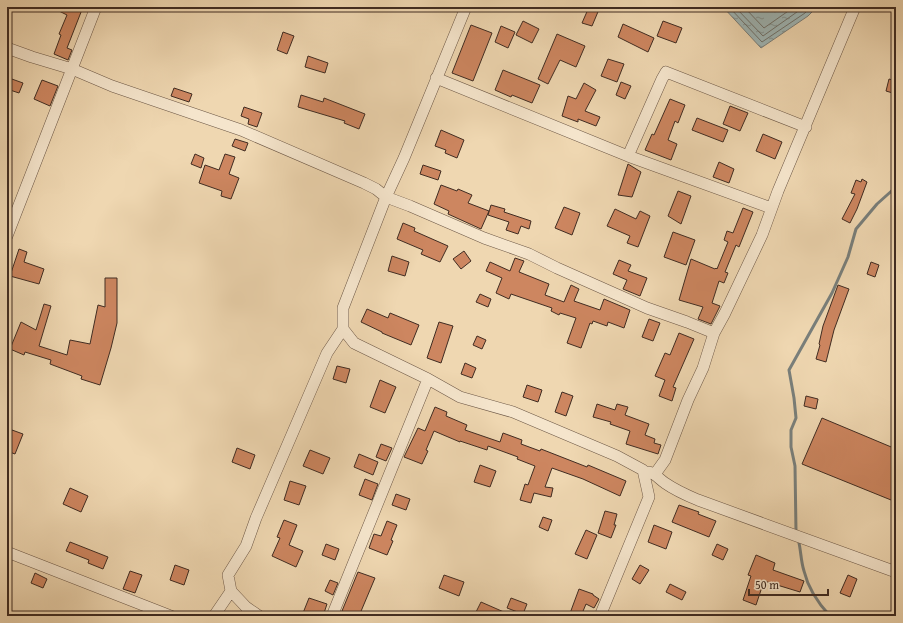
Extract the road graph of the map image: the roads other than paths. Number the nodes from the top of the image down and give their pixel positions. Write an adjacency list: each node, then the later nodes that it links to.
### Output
1 (96, 7): 5 (street)
2 (466, 7): 6 (street)
3 (855, 7): 7 (street)
4 (7, 48): 5 (street)
5 (72, 69): 9 (street); 11 (street)
6 (436, 78): 8 (street); 9 (street)
7 (806, 126): 8 (street); 10 (street)
8 (628, 156): 10 (street)
9 (386, 198): 12 (street); 13 (street)
10 (771, 208): 13 (street)
11 (7, 236)
12 (342, 329): 14 (street); 19 (street)
13 (714, 333): 16 (street)
14 (428, 379): 15 (street); 23 (street)
15 (643, 470): 16 (street); 24 (street)
16 (655, 474): 18 (street)
17 (7, 552): 20 (street)
18 (896, 572)
19 (231, 591): 21 (street); 22 (street)
20 (171, 616)
21 (214, 616)
22 (259, 616)
23 (332, 616)
24 (600, 616)

